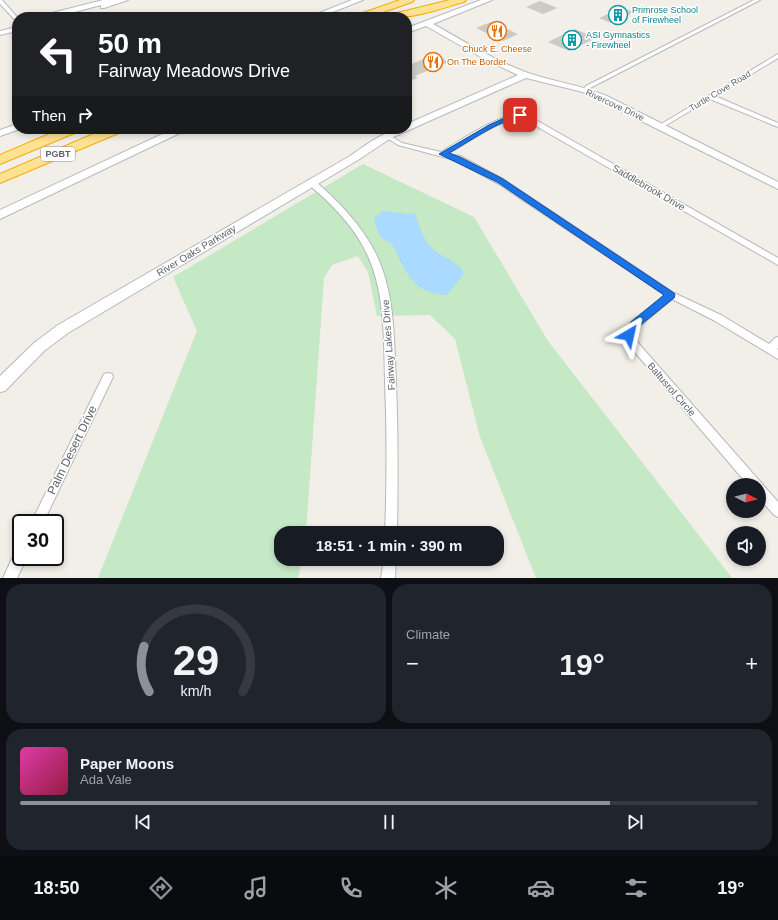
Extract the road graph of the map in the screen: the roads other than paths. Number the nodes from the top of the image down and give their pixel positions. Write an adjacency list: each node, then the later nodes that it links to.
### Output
1 (110, 0): 10 (street)
2 (124, 0): 11 (street)
3 (359, 0): 12 (street)
4 (409, 0): 13 (highway)
5 (442, 0): 14 (highway)
6 (461, 0): 15 (highway)
7 (488, 0): 17 (street)
8 (758, 0): 25 (street)
9 (0, 1): 16 (street)
10 (66, 12)
11 (80, 12)
12 (326, 12)
13 (374, 12)
14 (408, 12)
15 (412, 13)
16 (12, 14)
17 (426, 23): 20 (street); 24 (street, Rivercove Drive)
18 (12, 26): 19 (street)
19 (0, 29)
20 (412, 29)
21 (12, 30): 22 (street)
22 (0, 34)
23 (778, 56): 26 (street, Turtle Cove Road)
24 (525, 75): 25 (street, Rivercove Drive); 28 (street)
25 (586, 90): 29 (street, Rivercove Drive)
26 (711, 97): 27 (street); 29 (street, Turtle Cove Road)
27 (778, 125)
28 (412, 126)
29 (661, 126): 41 (street, Rivercove Drive)
30 (12, 128): 31 (street)
31 (0, 133)
32 (60, 134): 38 (highway, PGBT)
33 (104, 134): 39 (highway, PGBT)
34 (170, 134): 42 (street)
35 (392, 134): 36 (street, River Oaks Parkway)
36 (387, 136): 37 (street); 40 (street, River Oaks Parkway)
37 (443, 154): 43 (street, Saddlebrook Drive); 44 (street)
38 (0, 160)
39 (0, 179)
40 (311, 182): 48 (street, River Oaks Parkway); 53 (street, Fairway Lakes Drive)
41 (778, 186)
42 (0, 215)
43 (778, 262)
44 (671, 295): 46 (street); 49 (street, Baltusrol Circle)
45 (778, 341): 46 (street)
46 (774, 352)
47 (108, 376): 52 (street, Palm Desert Drive)
48 (0, 386)
49 (750, 478)
50 (766, 497): 51 (street)
51 (778, 511)
52 (41, 514)
53 (391, 526)
54 (16, 566): 56 (street)
55 (389, 566): 57 (street)
56 (10, 578)
57 (388, 578)

